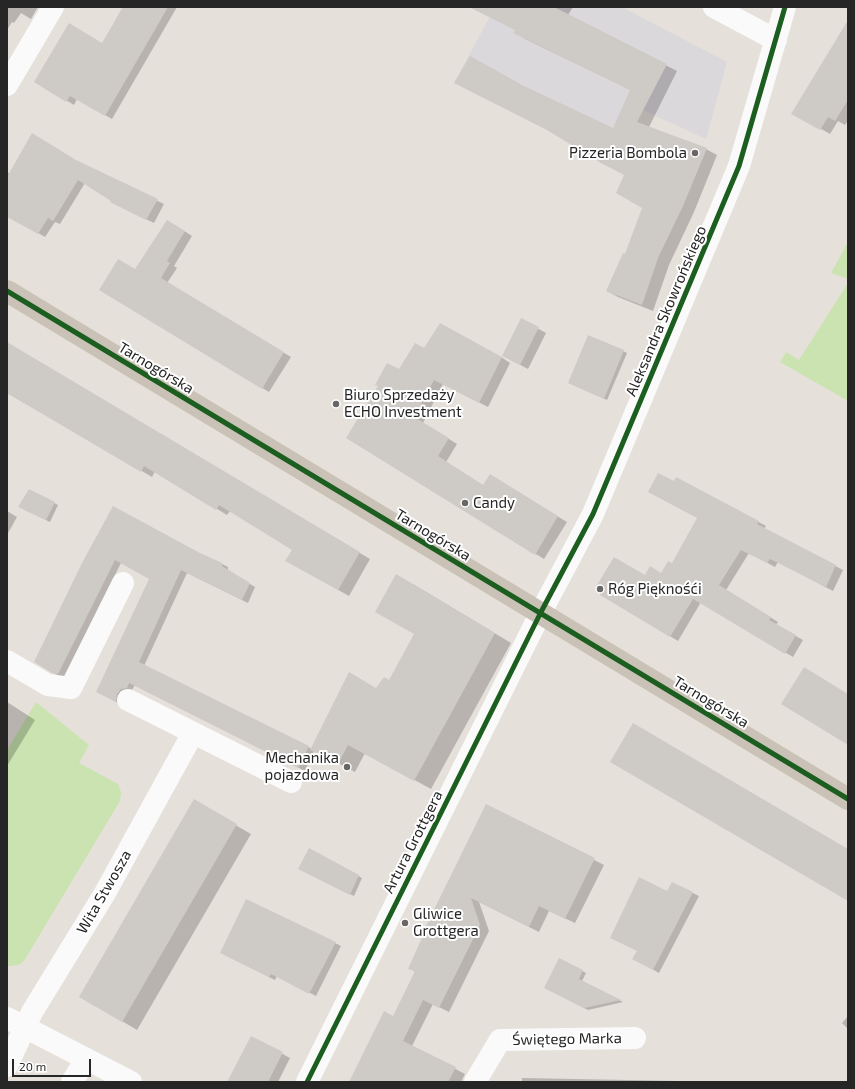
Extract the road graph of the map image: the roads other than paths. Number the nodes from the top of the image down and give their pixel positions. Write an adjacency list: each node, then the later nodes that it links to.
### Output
1 (53, 7): 5 (street)
2 (714, 7): 4 (street)
3 (785, 7): 4 (street, Aleksandra Skowrońskiego)
4 (776, 40): 8 (street, Aleksandra Skowrońskiego)
5 (7, 85)
6 (7, 291): 8 (main road, Tarnogórska)
7 (123, 583): 9 (street)
8 (540, 612): 13 (main road, Tarnogórska); 20 (street, Artura Grottgera)
9 (7, 661)
10 (128, 700): 11 (street)
11 (193, 733): 12 (street); 14 (street, Wita Stwosza)
12 (291, 782)
13 (848, 799)
14 (16, 1022): 16 (street); 17 (street, Wita Stwosza)
15 (635, 1038): 21 (street, Świętego Marka)
16 (86, 1059): 18 (street); 19 (street)
17 (7, 1066)
18 (72, 1082)
19 (131, 1082)
20 (307, 1082)
21 (475, 1082)

